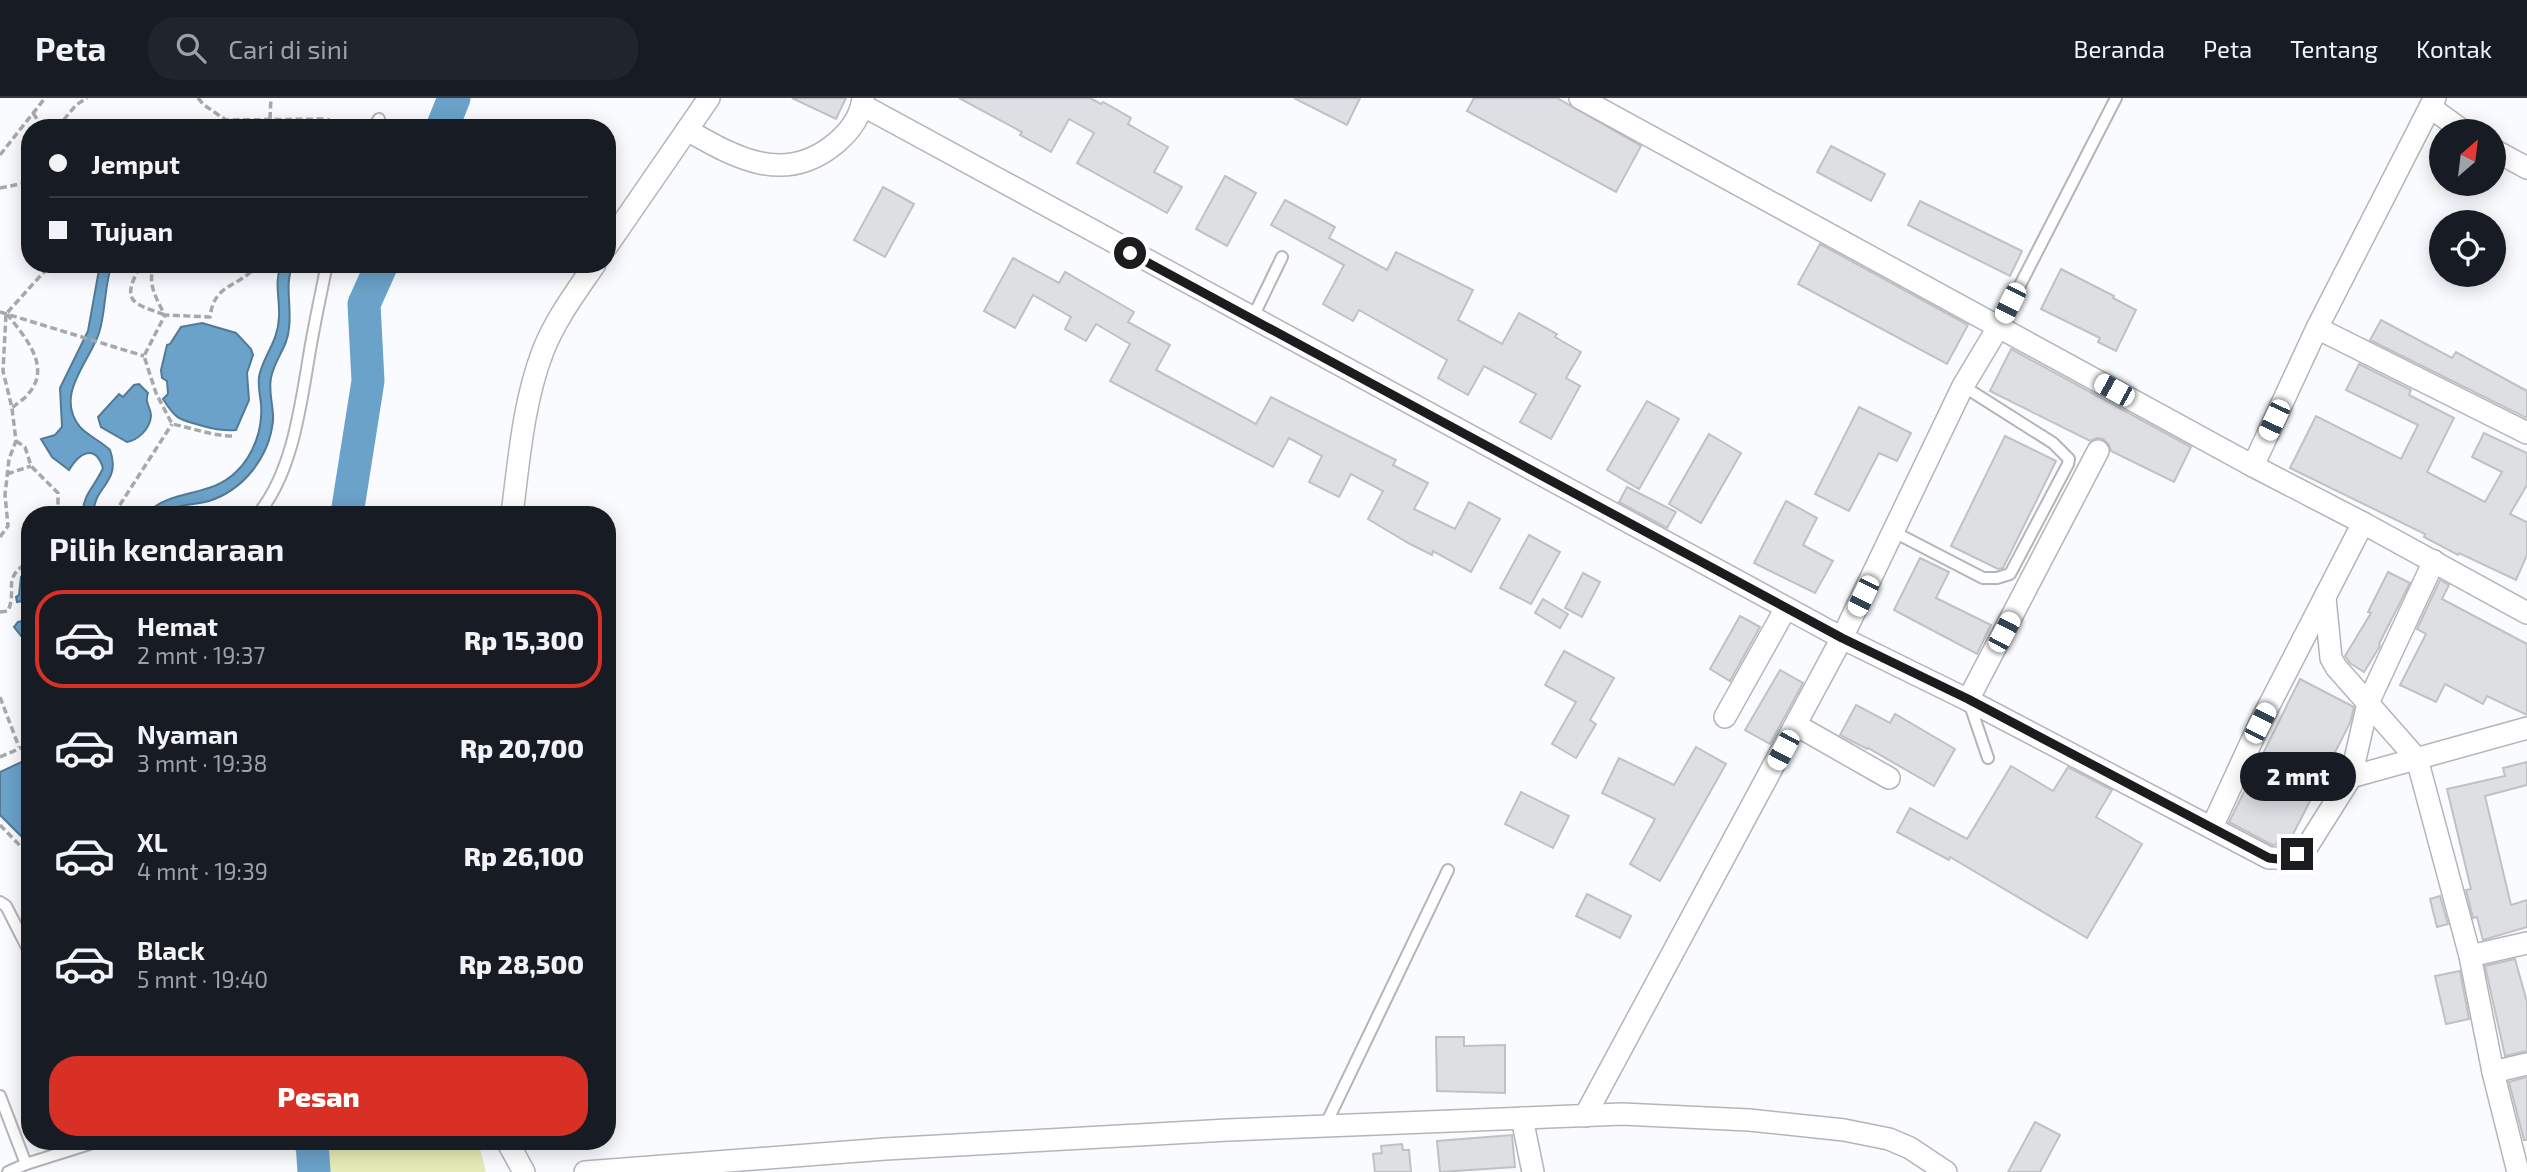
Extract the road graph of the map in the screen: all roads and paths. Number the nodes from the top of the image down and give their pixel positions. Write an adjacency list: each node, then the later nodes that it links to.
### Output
1 (45, 98): 10 (path)
2 (87, 98): 13 (path)
3 (198, 98): 14 (path)
4 (271, 98): 15 (path)
5 (709, 98): 18 (street)
6 (1580, 98): 36 (street)
7 (2116, 98): 36 (lane)
8 (863, 102): 18 (street); 35 (street)
9 (2432, 103): 16 (street); 37 (street)
10 (33, 113): 11 (path); 12 (path)
11 (28, 119)
12 (37, 119)
13 (64, 119)
14 (225, 119)
15 (270, 119)
16 (2450, 119)
17 (21, 128): 19 (path)
18 (687, 130): 24 (street)
19 (0, 155)
20 (2506, 157): 21 (street)
21 (2527, 168)
22 (21, 184): 23 (path)
23 (0, 188)
24 (616, 233)
25 (1282, 257): 35 (lane)
26 (43, 273): 33 (path)
27 (136, 273): 34 (path)
28 (151, 273): 34 (path)
29 (250, 273): 34 (path)
30 (325, 273): 53 (lane)
31 (589, 273): 54 (street)
32 (0, 312): 33 (path)
33 (6, 314): 38 (path); 40 (path); 40 (path)
34 (164, 315): 38 (path)
35 (1252, 319): 61 (street)
36 (1999, 326): 39 (street); 49 (street)
37 (2318, 328): 42 (street); 49 (street)
38 (144, 356): 41 (path)
39 (1963, 386): 56 (street); 56 (lane)
40 (12, 408): 44 (path)
41 (172, 425): 43 (path); 52 (path)
42 (2527, 433)
43 (232, 436)
44 (16, 441): 46 (path); 48 (path)
45 (2098, 450): 66 (street)
46 (9, 459): 47 (path); 50 (path)
47 (0, 460)
48 (31, 466): 50 (path); 51 (path)
49 (2253, 466): 55 (street)
50 (7, 474): 57 (path)
51 (58, 506)
52 (119, 506)
53 (265, 506)
54 (513, 506)
55 (2363, 523): 58 (street); 60 (street)
56 (1894, 533): 64 (street)
57 (0, 537)
58 (2434, 561): 63 (street); 67 (street)
59 (21, 566): 62 (path)
60 (2325, 598): 67 (street); 78 (street)
61 (1786, 608): 64 (street); 68 (street)
62 (0, 612)
63 (2527, 613)
64 (1842, 638): 66 (street); 69 (street)
65 (0, 696): 71 (path)
66 (1968, 699): 73 (lane); 78 (street)
67 (2368, 703): 74 (street); 75 (street)
68 (1726, 717)
69 (1796, 725): 76 (street); 88 (street)
70 (2527, 728): 74 (street)
71 (19, 747): 72 (path)
72 (0, 757)
73 (1989, 758)
74 (2417, 759): 75 (street); 84 (street)
75 (2351, 776): 78 (street)
76 (1889, 778)
77 (0, 825): 79 (path)
78 (2212, 827)
79 (21, 847)
80 (1448, 870): 90 (lane)
81 (0, 902): 82 (lane)
82 (21, 935)
83 (2527, 943): 84 (street)
84 (2470, 956): 86 (street)
85 (2527, 1064): 86 (street)
86 (2493, 1072): 99 (street)
87 (0, 1096): 93 (lane)
88 (1585, 1116): 89 (street); 98 (street)
89 (1522, 1118): 90 (street); 97 (street)
90 (1325, 1126): 96 (street)
91 (70, 1150): 93 (lane)
92 (512, 1150): 95 (street)
93 (26, 1164): 94 (lane)
94 (8, 1172)
95 (524, 1172)
96 (584, 1172)
97 (1533, 1172)
98 (1946, 1172)
99 (2518, 1172)

